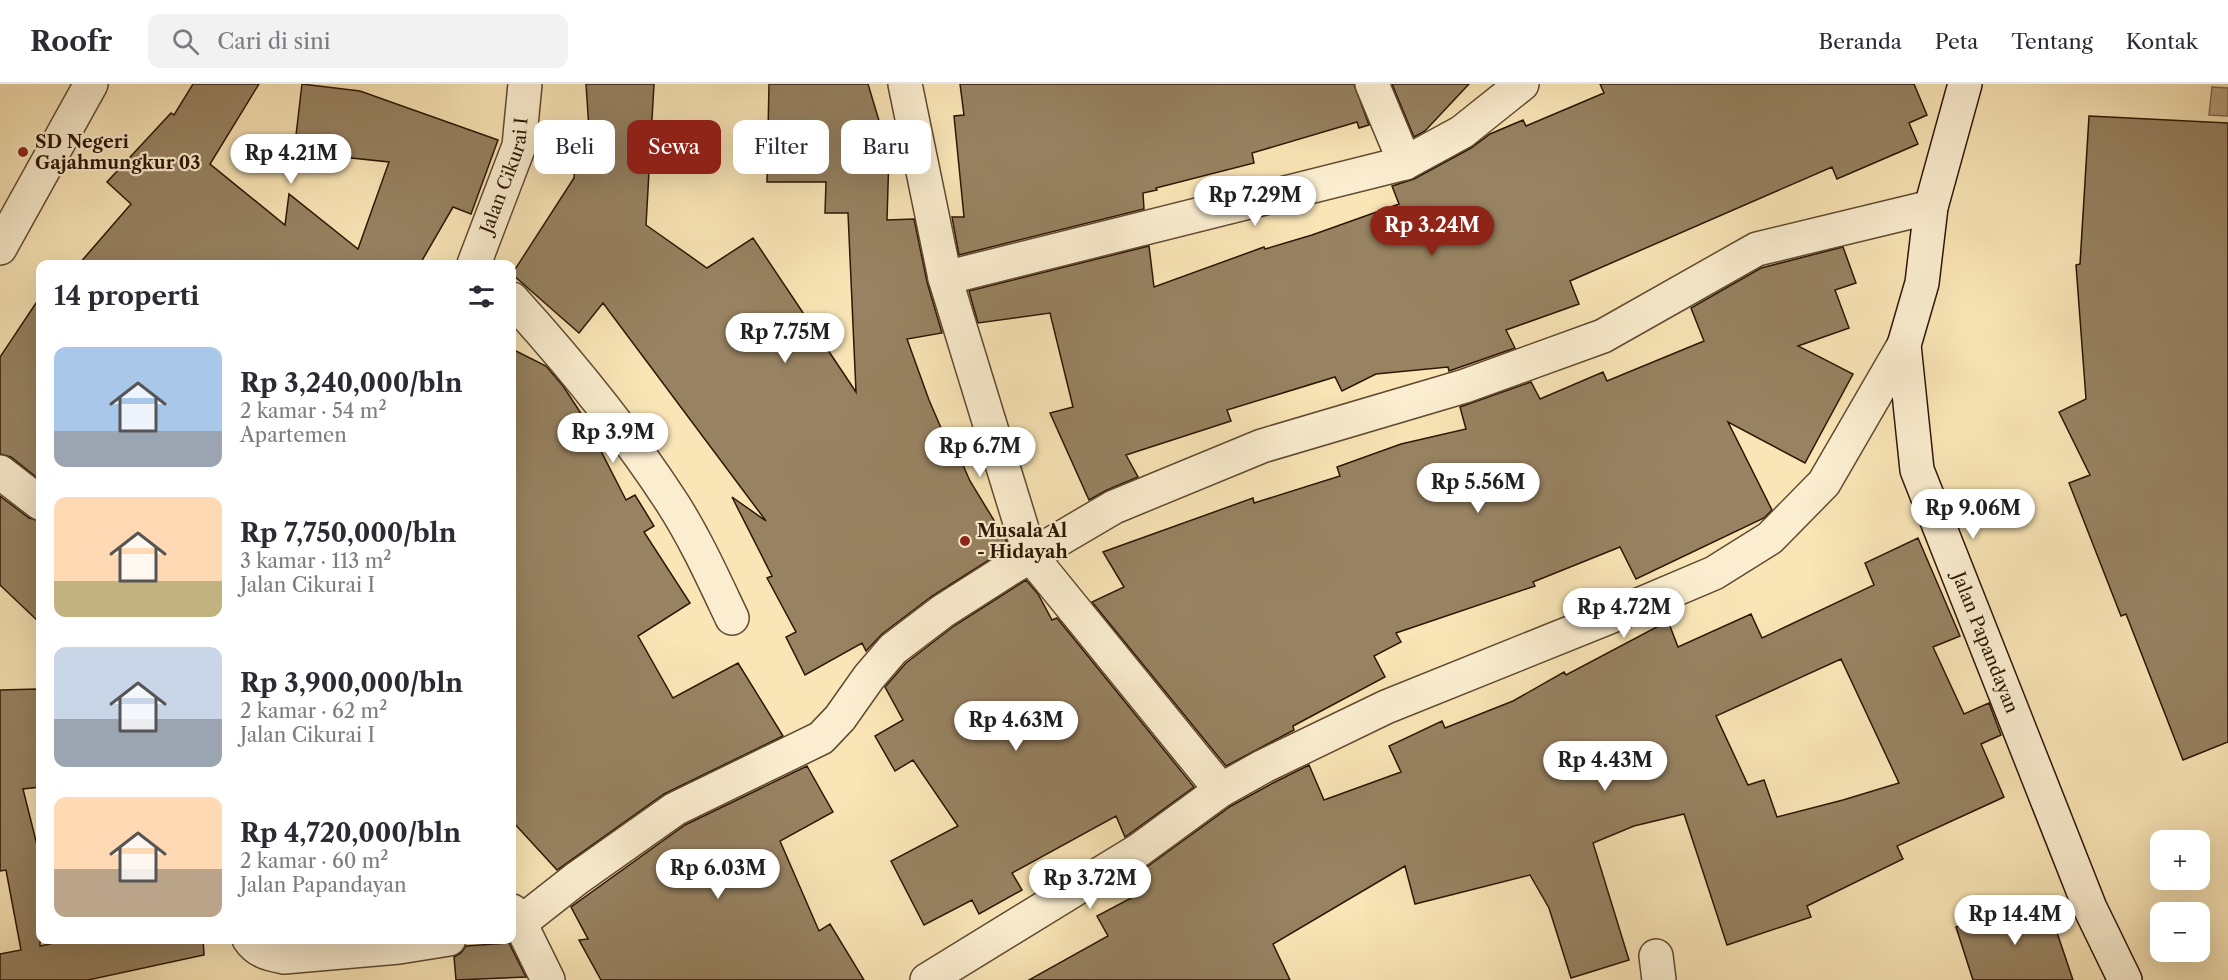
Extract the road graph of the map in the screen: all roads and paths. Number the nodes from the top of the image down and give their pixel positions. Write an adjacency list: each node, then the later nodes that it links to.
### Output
1 (91, 84): 9 (street)
2 (525, 84): 10 (street, Jalan Cikurai I)
3 (904, 84): 11 (street)
4 (1372, 84): 7 (street)
5 (1522, 84): 7 (street)
6 (1965, 84): 8 (street, Jalan Papandayan)
7 (1405, 163): 11 (street)
8 (1931, 207): 13 (street, Jalan Papandayan); 16 (street)
9 (0, 248)
10 (478, 260)
11 (945, 278): 16 (street)
12 (516, 304): 17 (street)
13 (1904, 345): 18 (street); 25 (street, Jalan Papandayan)
14 (0, 472): 15 (street)
15 (36, 500)
16 (1030, 555): 18 (street); 19 (street)
17 (732, 618)
18 (1221, 790): 24 (street)
19 (516, 919)
20 (516, 924): 23 (street)
21 (253, 944): 22 (street)
22 (418, 944)
23 (548, 980)
24 (927, 980)
25 (2125, 980)

